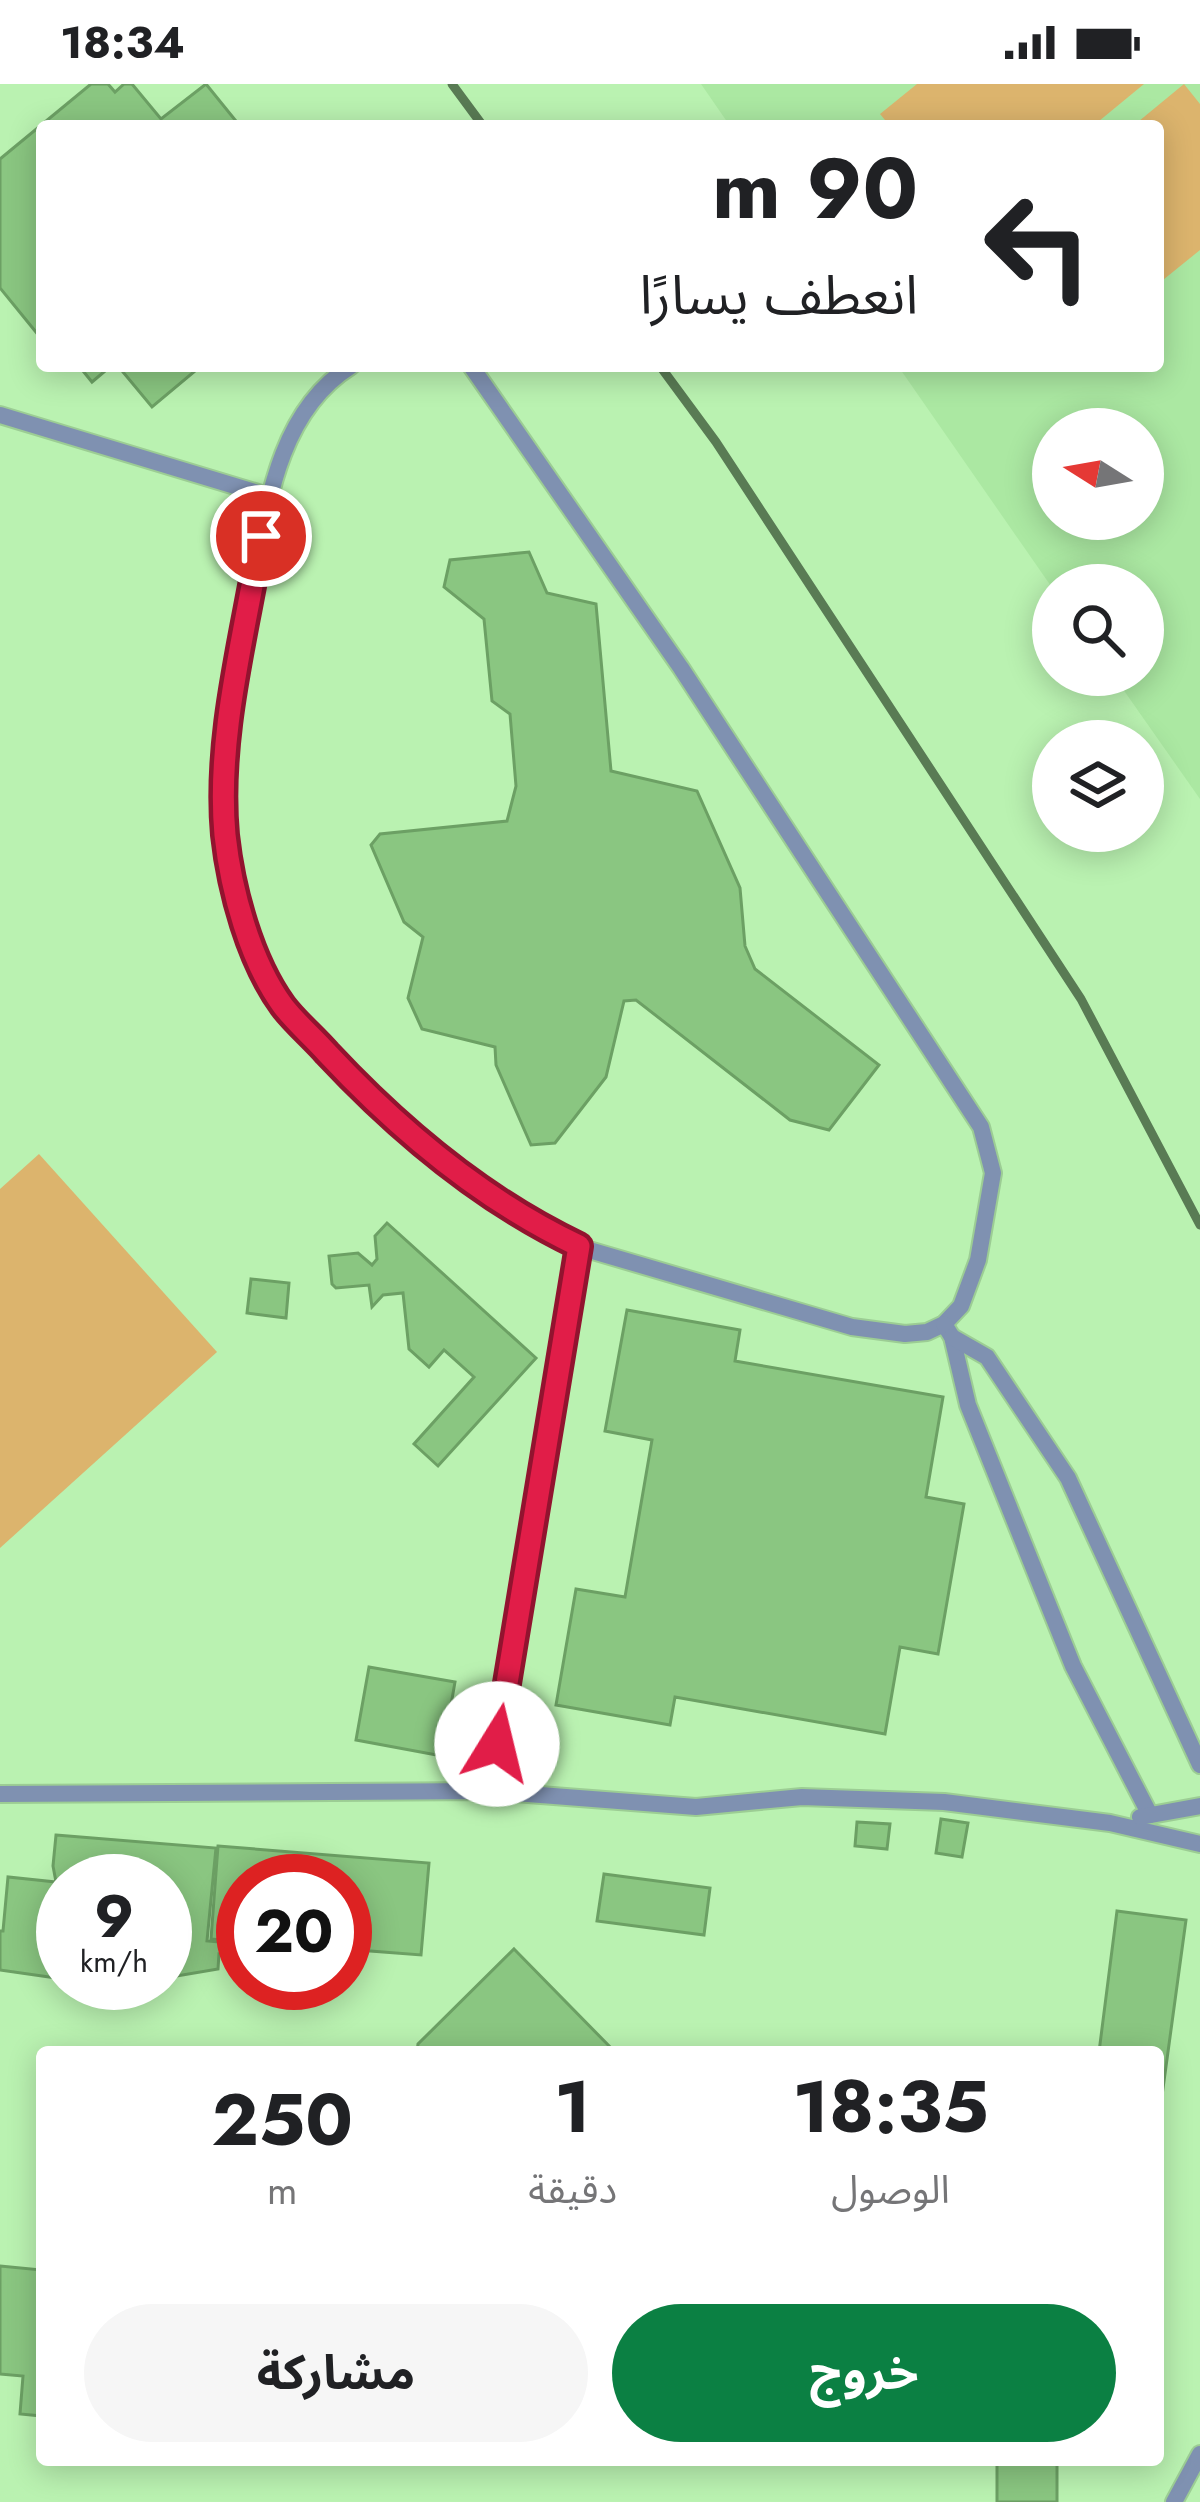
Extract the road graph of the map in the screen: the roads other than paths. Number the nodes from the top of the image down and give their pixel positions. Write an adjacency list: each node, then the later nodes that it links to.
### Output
1 (341, 372): 4 (lane)
2 (475, 372): 6 (lane)
3 (0, 415): 4 (lane)
4 (268, 496): 5 (lane)
5 (579, 1246): 6 (lane); 8 (lane)
6 (948, 1331): 7 (lane); 11 (lane)
7 (1200, 1765)
8 (490, 1791): 9 (lane); 12 (lane)
9 (0, 1794)
10 (1200, 1805): 11 (lane)
11 (1150, 1816): 12 (lane)
12 (1109, 1823): 13 (lane)
13 (1200, 1844)
14 (1200, 2453): 15 (lane)
15 (1174, 2502)

